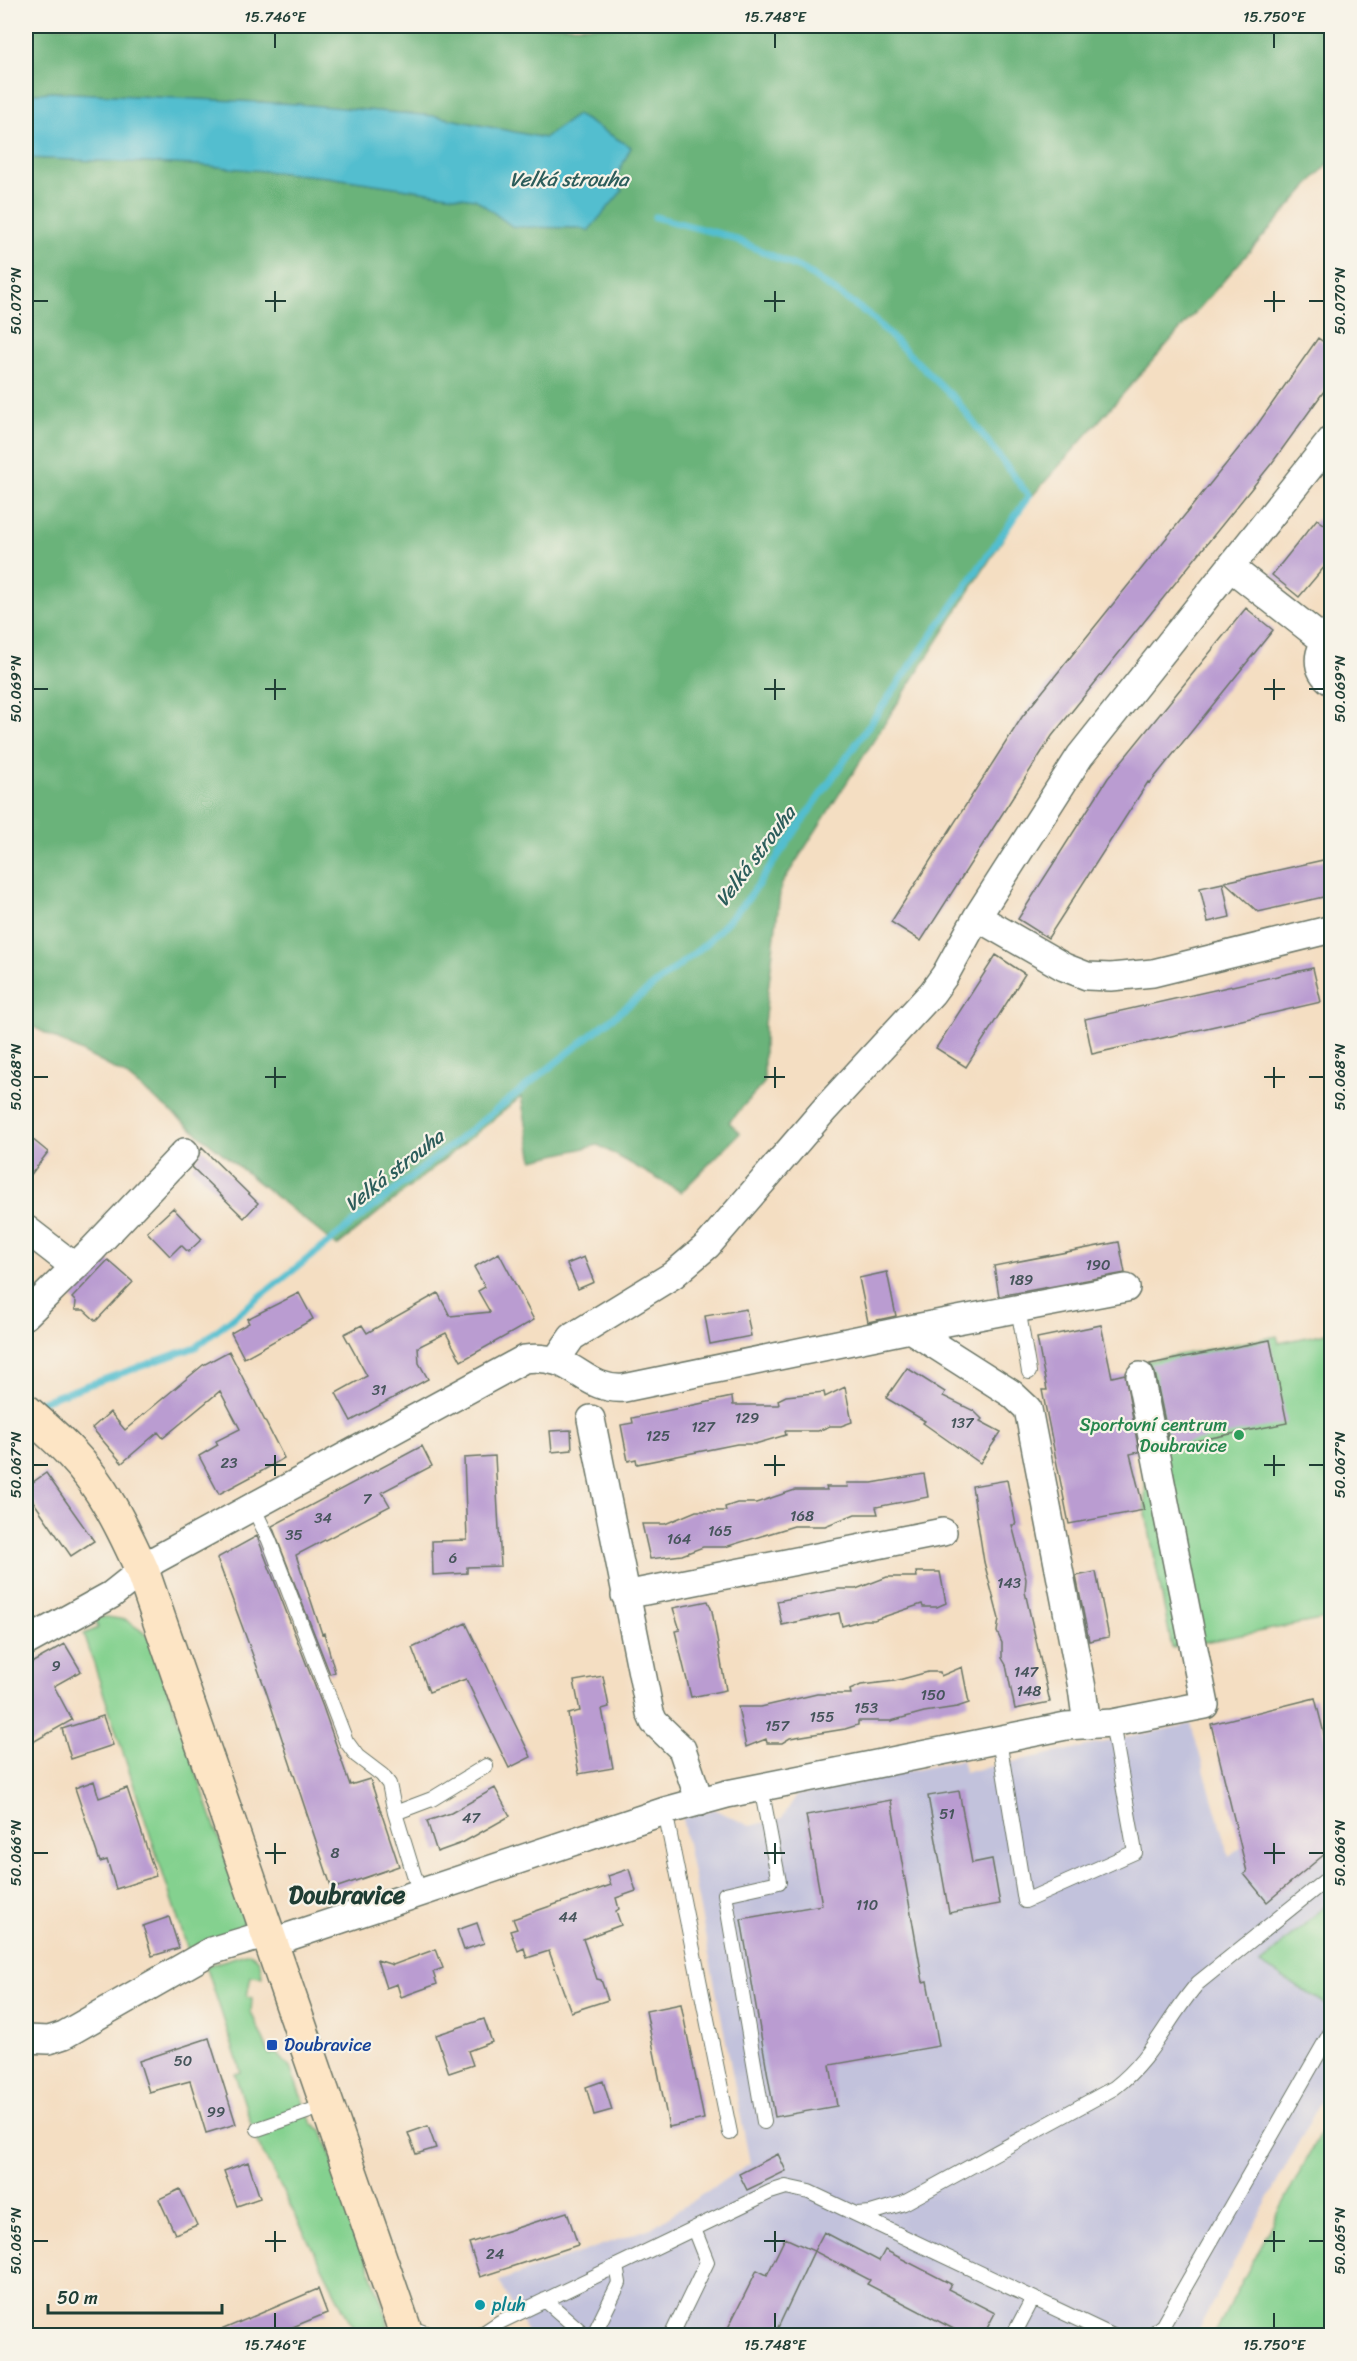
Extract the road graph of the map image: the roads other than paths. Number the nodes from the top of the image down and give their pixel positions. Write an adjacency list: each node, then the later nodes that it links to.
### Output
1 (1332, 439): 2 (street)
2 (1230, 567): 3 (street); 5 (street)
3 (1329, 640): 4 (street)
4 (1332, 682)
5 (977, 916): 6 (street); 14 (street)
6 (1332, 929)
7 (185, 1152): 9 (street)
8 (26, 1229): 9 (street)
9 (75, 1267): 12 (street)
10 (1126, 1287): 11 (street)
11 (1018, 1308): 13 (street); 15 (lane)
12 (26, 1315)
13 (910, 1329): 14 (street); 24 (street)
14 (556, 1360): 19 (street)
15 (1029, 1372)
16 (1140, 1376): 24 (street)
17 (32, 1417): 21 (street)
18 (591, 1419): 22 (street)
19 (253, 1507): 21 (street); 30 (lane)
20 (943, 1532): 22 (street)
21 (142, 1570): 23 (street); 33 (street)
22 (625, 1595): 28 (street)
23 (26, 1642)
24 (1100, 1724): 25 (street); 25 (lane)
25 (999, 1740): 27 (street)
26 (486, 1766): 30 (lane)
27 (761, 1787): 28 (street); 37 (lane)
28 (700, 1802): 29 (street)
29 (665, 1811): 32 (street); 39 (lane)
30 (395, 1813): 32 (lane)
31 (1332, 1875): 40 (lane)
32 (420, 1894): 33 (street)
33 (269, 1938): 35 (street); 36 (street)
34 (1332, 2030): 52 (lane)
35 (26, 2039)
36 (327, 2105): 38 (lane); 45 (street)
37 (764, 2122)
38 (258, 2129)
39 (730, 2133)
40 (855, 2214): 41 (lane); 43 (lane)
41 (694, 2229): 42 (lane); 46 (lane)
42 (616, 2266): 44 (lane); 49 (lane)
43 (1032, 2298): 50 (lane); 51 (lane)
44 (545, 2300): 47 (lane); 48 (lane)
45 (415, 2332)
46 (673, 2332)
47 (479, 2336)
48 (586, 2336)
49 (593, 2336)
50 (1013, 2336)
51 (1113, 2336)
52 (1151, 2336)

